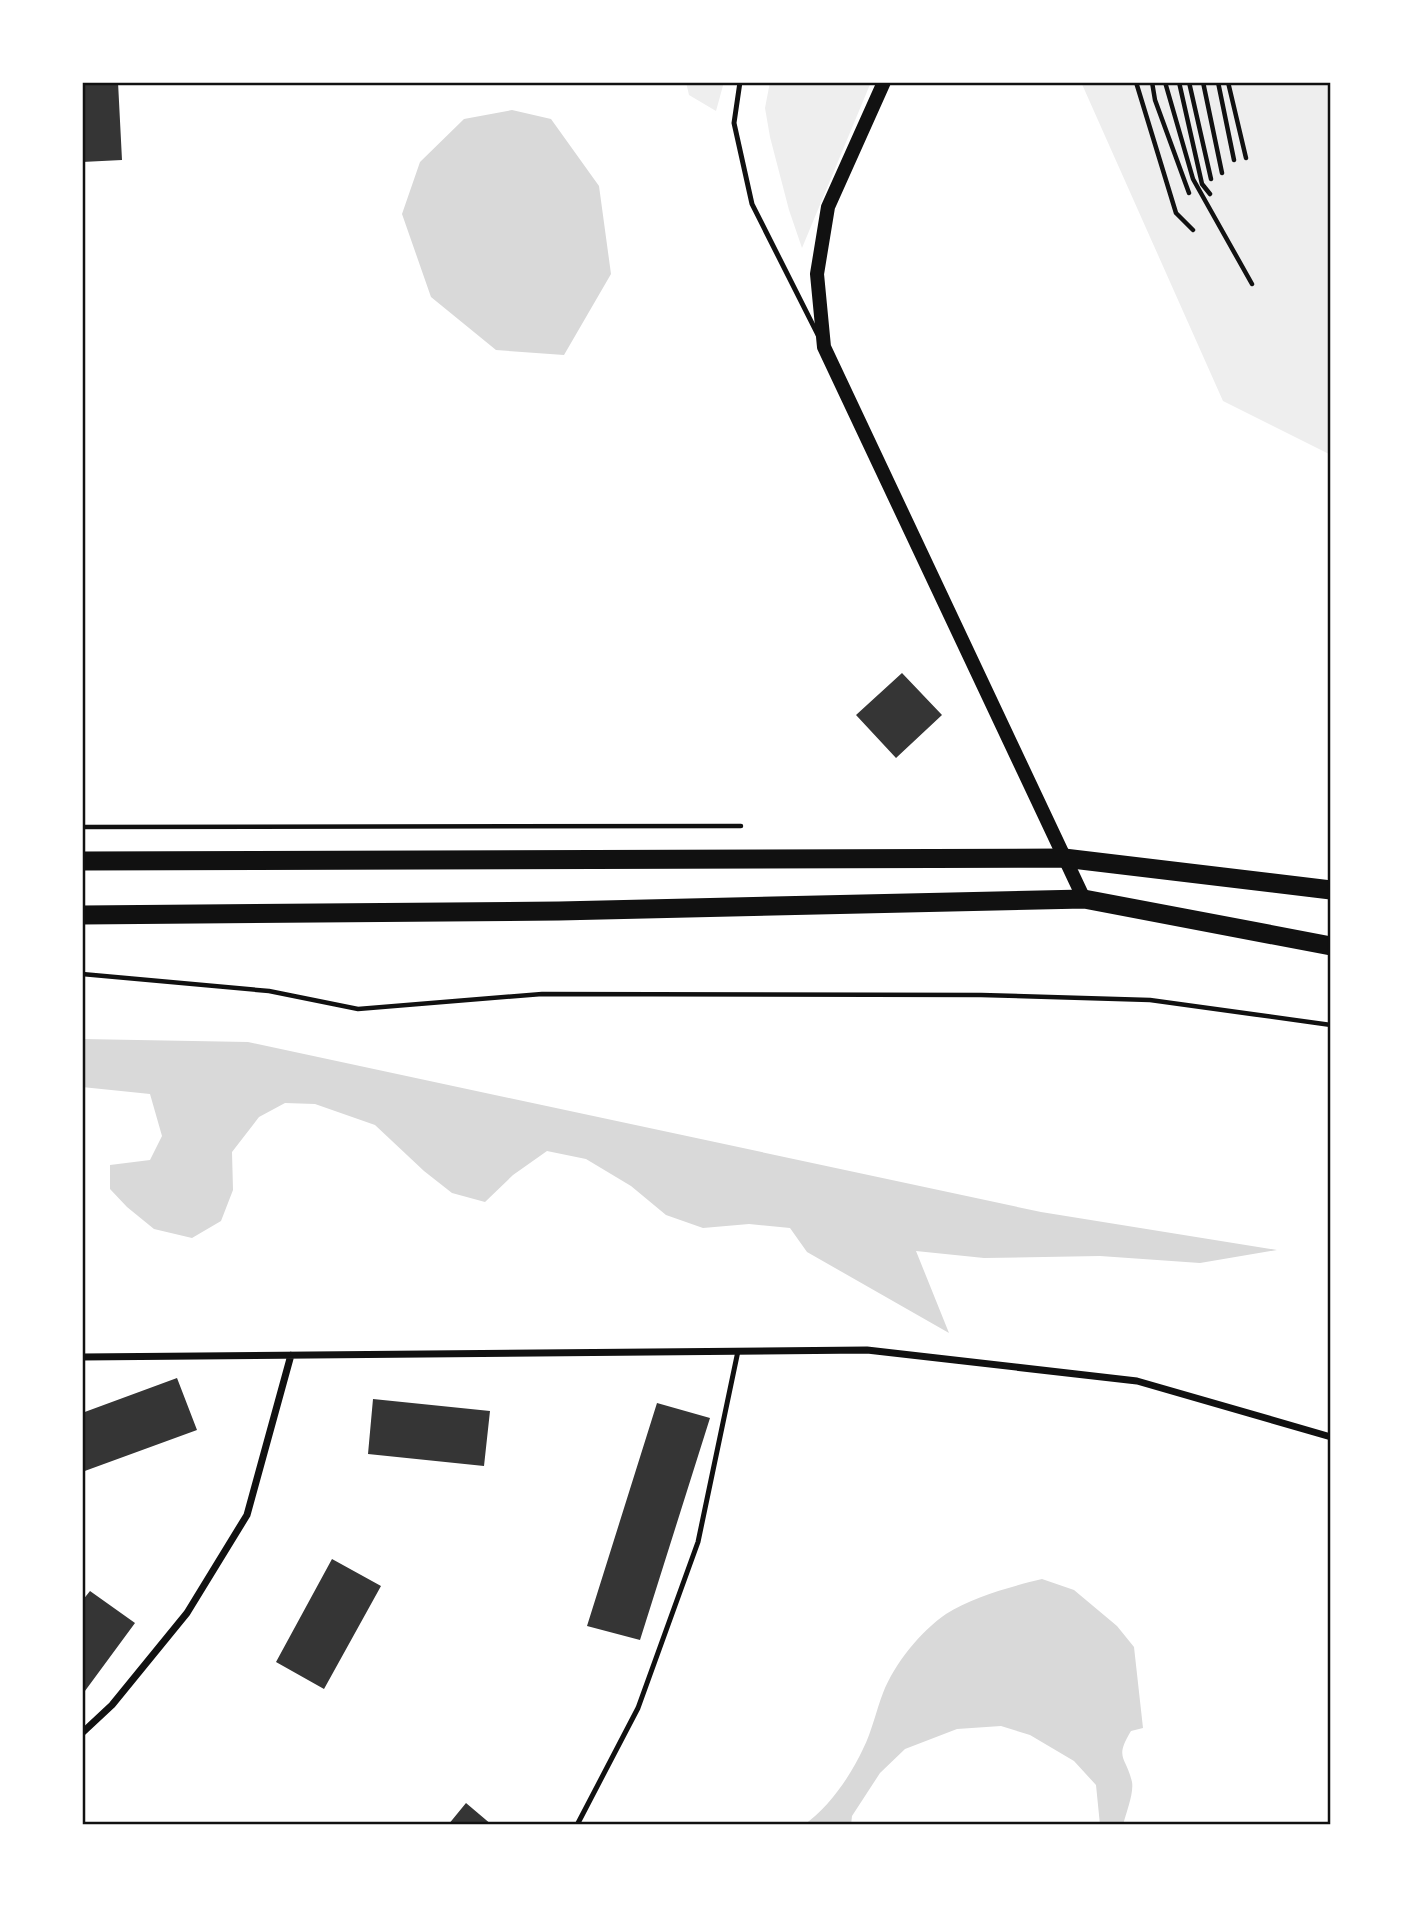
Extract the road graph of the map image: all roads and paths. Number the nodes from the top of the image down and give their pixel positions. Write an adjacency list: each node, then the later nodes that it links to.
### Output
1 (740, 82): 19 (lane)
2 (884, 82): 19 (main road)
3 (1136, 82): 17 (path)
4 (1152, 82): 15 (path)
5 (1165, 82): 18 (path)
6 (1179, 82): 16 (path)
7 (1189, 82): 14 (path)
8 (1203, 82): 13 (path)
9 (1218, 82): 12 (path)
10 (1228, 82): 11 (path)
11 (1246, 158)
12 (1234, 160)
13 (1222, 173)
14 (1211, 179)
15 (1189, 193)
16 (1210, 194)
17 (1193, 230)
18 (1252, 284)
19 (824, 347): 22 (main road)
20 (740, 825): 21 (path)
21 (82, 827)
22 (1064, 858): 23 (highway); 24 (highway); 25 (main road)
23 (82, 862)
24 (1331, 890)
25 (1084, 900): 26 (highway); 27 (highway)
26 (82, 915)
27 (1331, 946)
28 (82, 974): 29 (path)
29 (1331, 1025)
30 (738, 1351): 31 (street); 33 (street); 35 (lane)
31 (291, 1355): 32 (street); 34 (street)
32 (82, 1357)
33 (1331, 1437)
34 (82, 1733)
35 (577, 1825)

